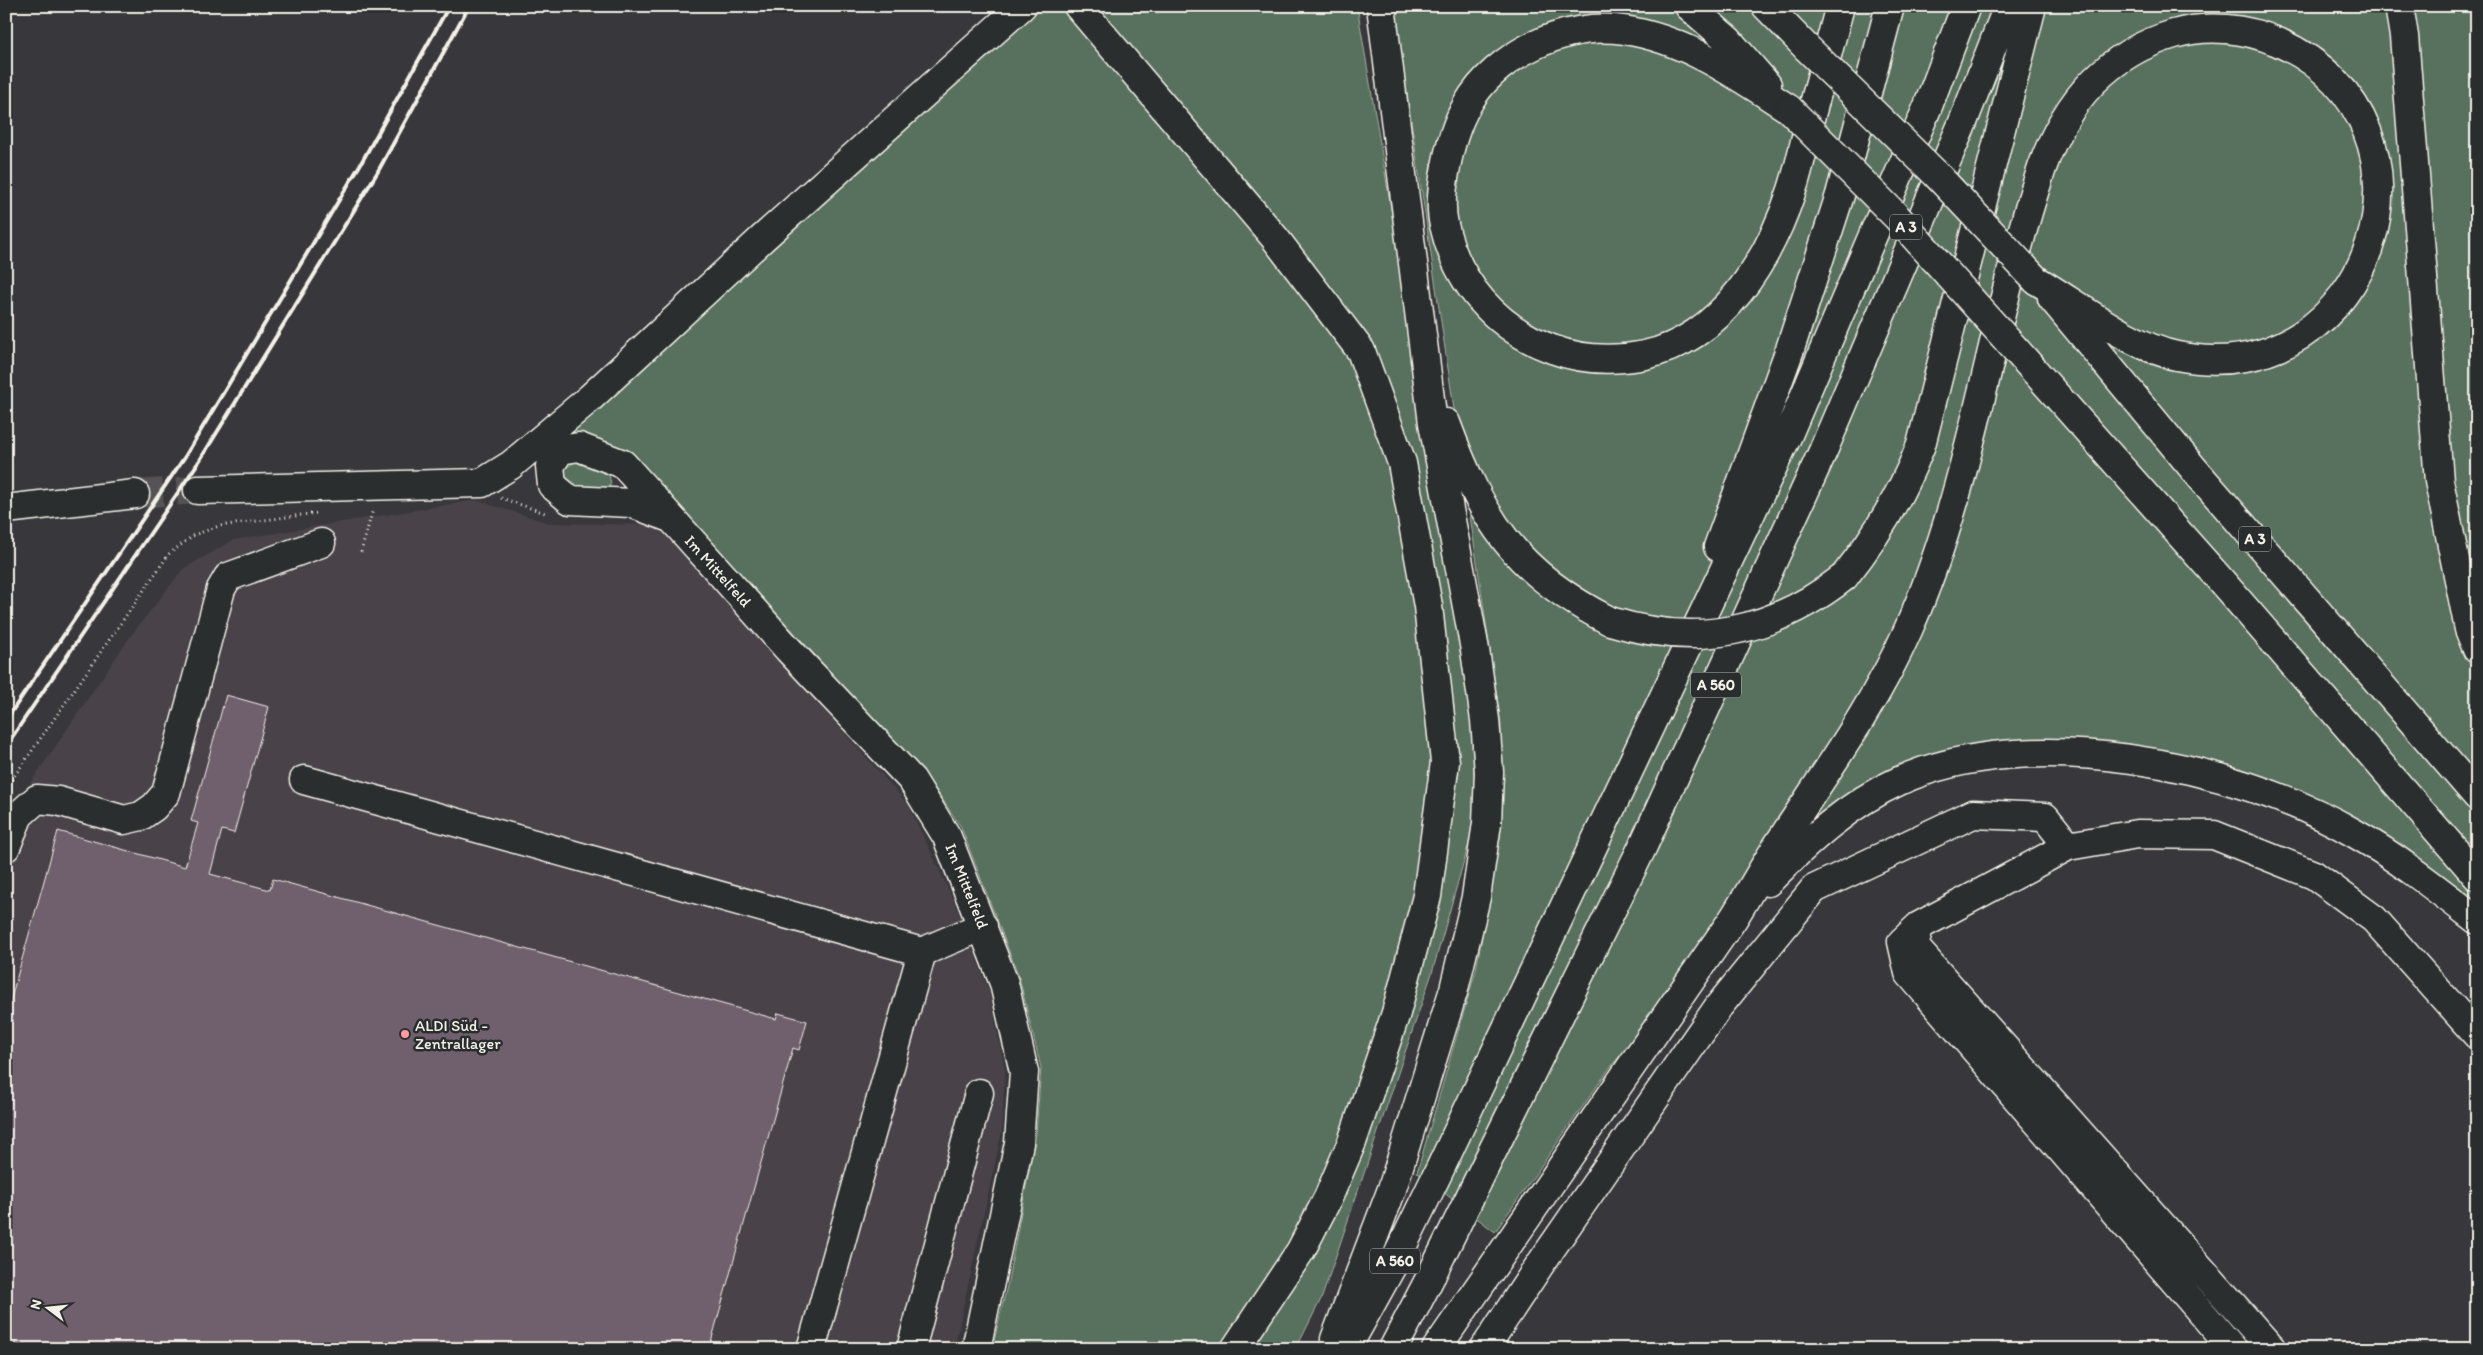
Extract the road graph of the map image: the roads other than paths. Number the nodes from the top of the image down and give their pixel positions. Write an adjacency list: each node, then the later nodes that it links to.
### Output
1 (1022, 6): 15 (main road)
2 (1078, 6): 37 (main road)
3 (1381, 6): 14 (main road)
4 (1689, 6): 12 (main road, A 3)
5 (1766, 6): 13 (main road, A 3, bridge)
6 (1840, 6): 12 (main road)
7 (1890, 6): 21 (main road)
8 (1966, 6): 21 (main road, A 560)
9 (2008, 6): 40 (main road, A 560)
10 (2032, 6): 14 (main road, bridge)
11 (2399, 6): 20 (main road)
12 (1789, 109): 26 (main road, A 3, bridge)
13 (2036, 280): 23 (main road, A 3); 27 (main road)
14 (1425, 359): 38 (main road)
15 (198, 490)
16 (134, 494): 17 (main road)
17 (6, 509)
18 (670, 518): 18 (main road, Im Mittelfeld); 29 (main road, Im Mittelfeld)
19 (321, 543): 25 (main road)
20 (2477, 649)
21 (1664, 697): 39 (main road, A 560)
22 (304, 780): 31 (main road)
23 (2477, 796)
24 (2068, 846): 30 (main road); 32 (main road); 42 (main road)
25 (6, 847)
26 (2477, 876)
27 (1733, 919): 28 (main road); 41 (main road)
28 (2477, 920)
29 (983, 926): 31 (main road); 36 (main road, Im Mittelfeld)
30 (1919, 926): 43 (main road); 44 (main road)
31 (922, 952): 34 (main road)
32 (2477, 1035)
33 (979, 1093): 35 (main road)
34 (812, 1349)
35 (911, 1349)
36 (976, 1349)
37 (1235, 1349)
38 (1331, 1349)
39 (1346, 1349)
40 (1393, 1349)
41 (1436, 1349)
42 (1484, 1349)
43 (2233, 1349)
44 (2272, 1349)

